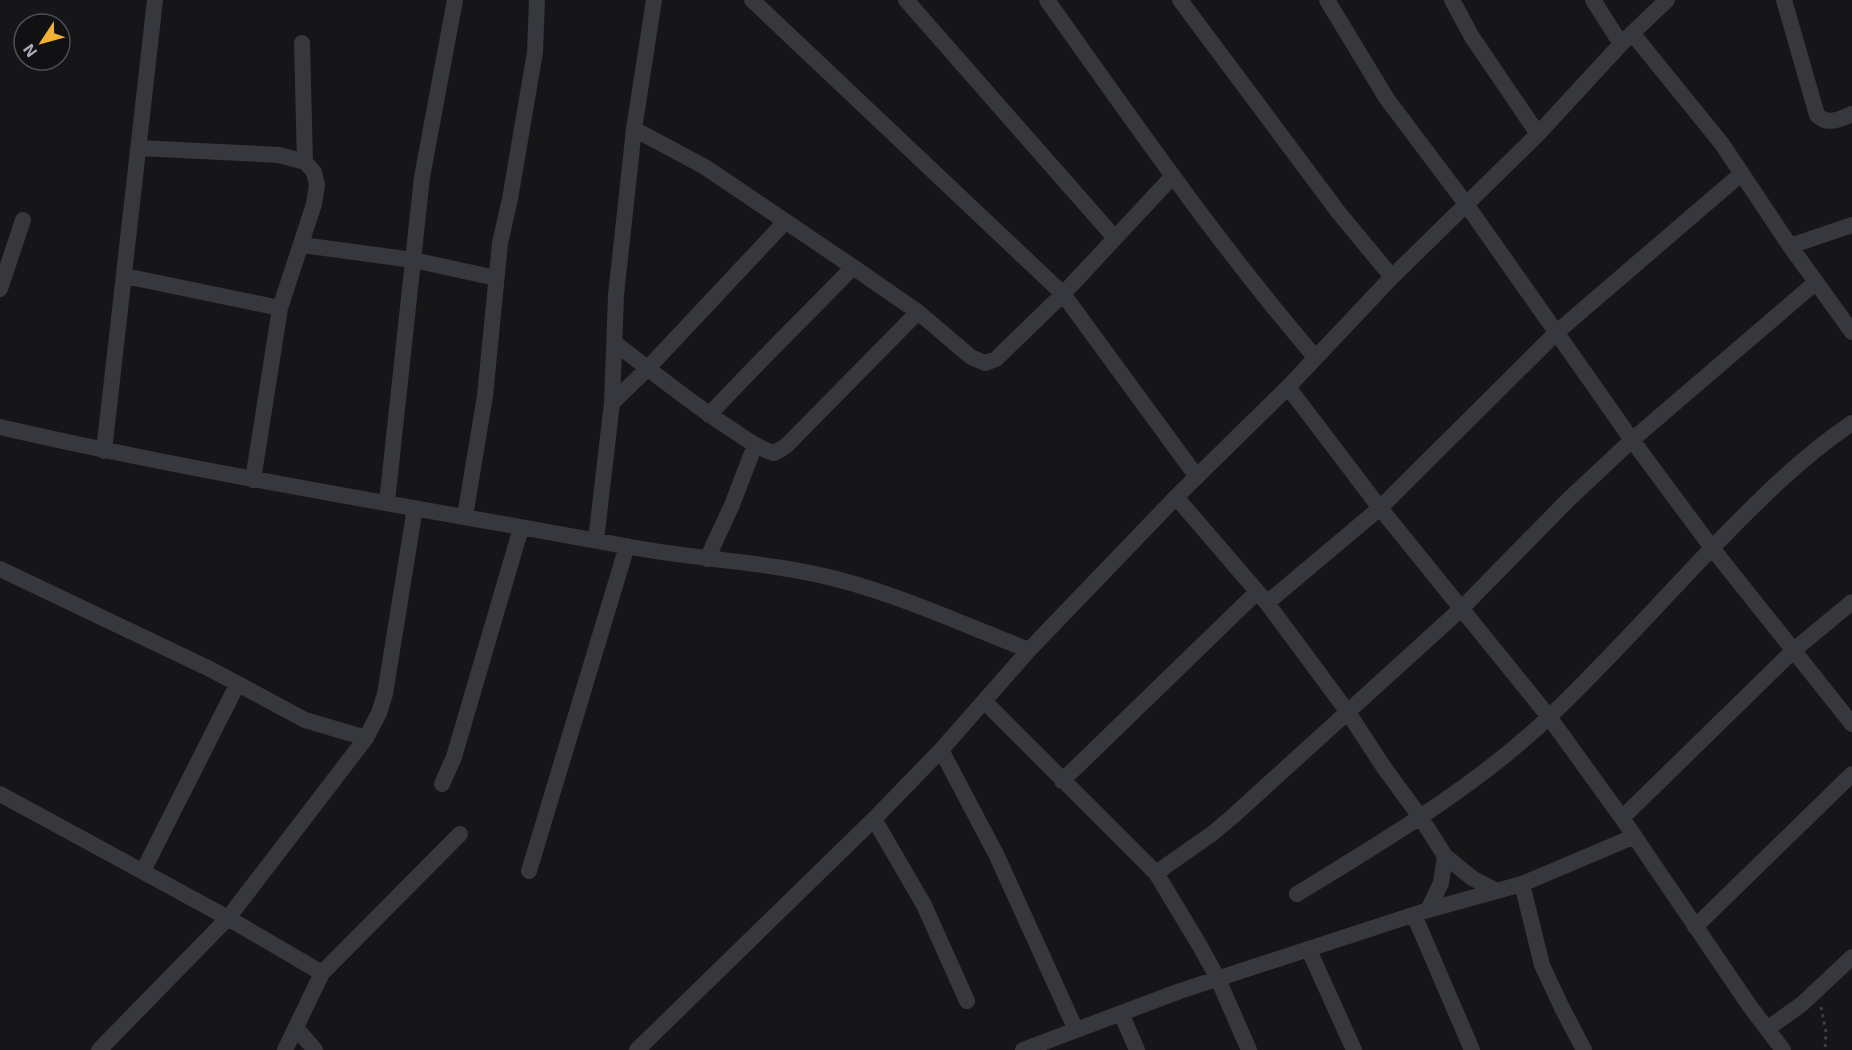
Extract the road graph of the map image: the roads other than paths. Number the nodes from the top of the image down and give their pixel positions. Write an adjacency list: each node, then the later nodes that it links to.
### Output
1 (155, 0): 19 (street)
2 (455, 0): 30 (street)
3 (537, 0): 33 (street)
4 (654, 0): 17 (street)
5 (752, 0): 37 (street)
6 (906, 0): 27 (street)
7 (1047, 0): 22 (street)
8 (1180, 0): 34 (street)
9 (1328, 0): 23 (street)
10 (1452, 0): 18 (street)
11 (1593, 0): 14 (street)
12 (1667, 0): 14 (street)
13 (1784, 0): 16 (street)
14 (1627, 38): 18 (street); 21 (street)
15 (302, 43): 20 (street)
16 (1852, 114)
17 (634, 129): 25 (street); 42 (street)
18 (1538, 134): 23 (street)
19 (139, 148): 20 (street); 32 (street)
20 (305, 162): 28 (street)
21 (1741, 174): 29 (street); 40 (street)
22 (1172, 177): 27 (street); 43 (street)
23 (1467, 204): 34 (street); 40 (street)
24 (23, 220): 36 (street)
25 (785, 222): 31 (street); 44 (street)
26 (1852, 225): 29 (street)
27 (1115, 238): 37 (street)
28 (302, 245): 30 (street); 38 (street)
29 (1790, 246): 35 (street)
30 (413, 260): 33 (street); 56 (street)
31 (853, 267): 39 (street); 47 (street)
32 (125, 276): 38 (street); 52 (street)
33 (496, 278): 59 (street)
34 (1392, 278): 43 (street)
35 (1815, 283): 41 (street); 50 (street)
36 (0, 289)
37 (1063, 294): 39 (street); 53 (street)
38 (280, 308): 54 (street)
39 (918, 312): 51 (street)
40 (1557, 332): 50 (street); 58 (street)
41 (1852, 332)
42 (615, 343): 44 (street); 46 (street)
43 (1315, 357): 45 (street)
44 (648, 368): 46 (street); 47 (street)
45 (1288, 387): 53 (street); 58 (street)
46 (612, 403): 61 (street)
47 (710, 416): 51 (street)
48 (1852, 423): 63 (street)
49 (0, 427): 52 (street)
50 (1632, 440): 63 (street); 68 (street)
51 (755, 445): 64 (street)
52 (104, 451): 54 (street)
53 (1197, 477): 55 (street)
54 (253, 480): 56 (street)
55 (1176, 497): 66 (street); 69 (street)
56 (387, 502): 57 (street)
57 (415, 508): 59 (street); 76 (street)
58 (1380, 508): 66 (street); 68 (street)
59 (465, 516): 60 (street)
60 (521, 528): 61 (street); 80 (street)
61 (596, 540): 62 (street)
62 (627, 546): 64 (street); 89 (street)
63 (1712, 548): 70 (street); 74 (street)
64 (707, 559): 69 (street)
65 (0, 569): 71 (street)
66 (1262, 598): 73 (street); 79 (street)
67 (1852, 602): 70 (street)
68 (1461, 609): 73 (street); 74 (street)
69 (1029, 650): 72 (street)
70 (1794, 650): 75 (street); 83 (street)
71 (237, 685): 76 (street); 88 (street)
72 (985, 702): 77 (street); 79 (street)
73 (1347, 711): 82 (street); 90 (street)
74 (1549, 717): 82 (street); 83 (street)
75 (1852, 724)
76 (366, 738): 95 (street)
77 (941, 750): 84 (street); 105 (street)
78 (1852, 774): 96 (street)
79 (1062, 781): 90 (street)
80 (442, 784)
81 (0, 794): 88 (street)
82 (1421, 818): 87 (street); 93 (street)
83 (1622, 818): 86 (street)
84 (873, 819): 101 (street); 109 (street)
85 (460, 834): 99 (street)
86 (1633, 837): 91 (street); 96 (street)
87 (1445, 856): 92 (street); 94 (street)
88 (143, 871): 95 (street)
89 (529, 871)
90 (1156, 873): 100 (street)
91 (1522, 884): 92 (street); 115 (street)
92 (1495, 890): 94 (street)
93 (1297, 894)
94 (1421, 913): 97 (street); 114 (street)
95 (228, 918): 99 (street); 106 (street)
96 (1695, 927): 104 (street)
97 (1309, 950): 100 (street); 113 (street)
98 (1852, 957): 104 (street)
99 (322, 973): 103 (street)
100 (1218, 979): 102 (street); 112 (street)
101 (967, 1001)
102 (1121, 1013): 105 (street); 111 (street)
103 (297, 1029): 107 (street); 108 (street)
104 (1767, 1029): 116 (street)
105 (1076, 1030): 110 (street)
106 (99, 1050)
107 (285, 1050)
108 (315, 1050)
109 (637, 1050)
110 (1023, 1050)
111 (1137, 1050)
112 (1249, 1050)
113 (1354, 1050)
114 (1472, 1050)
115 (1584, 1050)
116 (1783, 1050)

